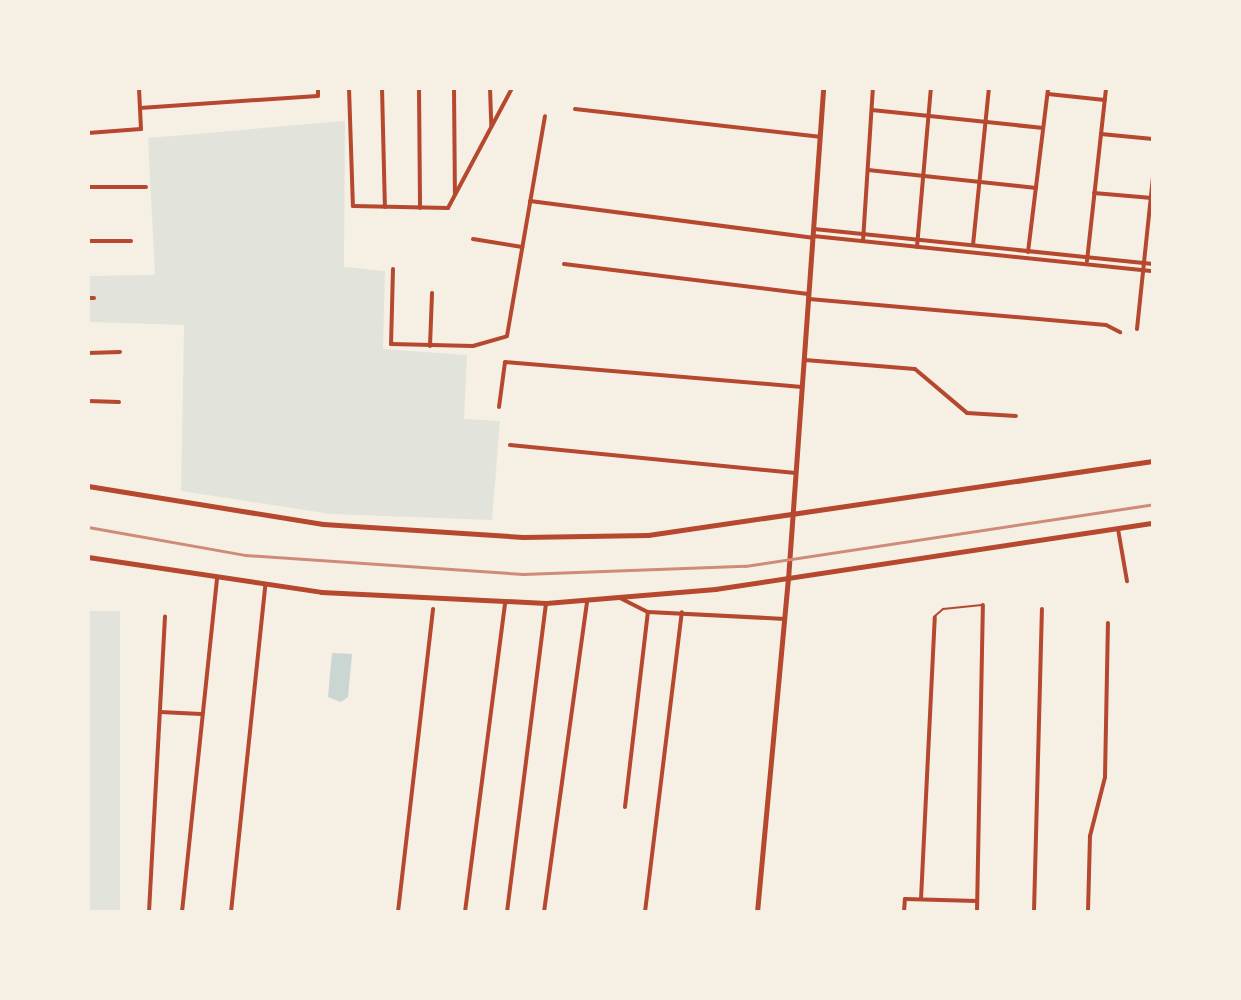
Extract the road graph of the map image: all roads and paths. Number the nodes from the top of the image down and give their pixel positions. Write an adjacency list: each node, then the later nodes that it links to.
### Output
1 (139, 88): 16 (street)
2 (318, 88): 16 (street)
3 (349, 88): 39 (street)
4 (382, 88): 39 (street)
5 (419, 88): 40 (street)
6 (454, 88): 36 (street)
7 (490, 88): 22 (street)
8 (512, 88): 22 (street)
9 (823, 88): 26 (street)
10 (873, 88): 18 (street)
11 (931, 88): 19 (street)
12 (989, 88): 21 (street)
13 (1106, 88): 15 (street)
14 (1048, 91): 15 (street); 23 (street)
15 (1105, 100): 25 (street)
16 (140, 108): 24 (street)
17 (575, 109): 26 (street)
18 (872, 110): 19 (street); 28 (street)
19 (929, 115): 21 (street); 29 (street)
20 (545, 116): 38 (street)
21 (985, 122): 23 (street); 31 (street)
22 (491, 126): 36 (street)
23 (1043, 128): 34 (street)
24 (88, 133)
25 (1101, 134): 27 (street); 35 (street)
26 (819, 137): 42 (street)
27 (1153, 139)
28 (868, 170): 29 (street); 41 (street)
29 (923, 175): 31 (street); 44 (street)
30 (1153, 176): 37 (street)
31 (979, 182): 34 (street); 48 (street)
32 (88, 187): 33 (street)
33 (146, 187)
34 (1036, 188): 52 (street)
35 (1094, 193): 37 (street); 53 (street)
36 (455, 197): 40 (street)
37 (1152, 198): 54 (street)
38 (530, 201): 42 (street); 49 (street)
39 (385, 207): 40 (street)
40 (420, 208)
41 (864, 233): 42 (street); 44 (street); 47 (street)
42 (813, 234): 47 (street); 62 (street)
43 (473, 239): 49 (street)
44 (918, 239): 48 (street); 50 (street)
45 (88, 241): 46 (street)
46 (131, 241)
47 (863, 241): 50 (street)
48 (973, 245): 51 (street); 52 (street)
49 (522, 247): 65 (street)
50 (917, 247): 51 (street)
51 (972, 253): 52 (street)
52 (1028, 255): 53 (street); 56 (street)
53 (1087, 258): 54 (street); 56 (street)
54 (1144, 263): 57 (street); 59 (street)
55 (564, 264): 62 (street)
56 (1087, 264): 59 (street)
57 (1153, 264)
58 (393, 269): 65 (street)
59 (1144, 270): 60 (street); 63 (street)
60 (1153, 271)
61 (432, 293): 65 (street)
62 (810, 296): 64 (street); 68 (street)
63 (1137, 329)
64 (1120, 332)
65 (430, 346)
66 (120, 352): 67 (street)
67 (88, 353)
68 (805, 360): 69 (street); 73 (street)
69 (803, 387): 72 (street); 76 (street)
70 (88, 401): 71 (street)
71 (119, 402)
72 (499, 407)
73 (1016, 416)
74 (510, 445): 76 (street)
75 (1153, 461): 78 (street)
76 (796, 473): 78 (street)
77 (88, 486): 78 (street)
78 (793, 517): 83 (street)
79 (1153, 523): 80 (street)
80 (1118, 529): 83 (street); 84 (street)
81 (88, 557): 82 (street)
82 (217, 579): 85 (street); 101 (street)
83 (788, 579): 86 (street); 97 (street)
84 (1127, 581)
85 (265, 587): 88 (street); 108 (street)
86 (620, 598): 87 (street); 93 (street)
87 (587, 601): 89 (street); 112 (street)
88 (505, 602): 89 (street); 110 (street)
89 (546, 603): 111 (street)
90 (983, 605): 96 (lane); 105 (street)
91 (433, 609): 109 (street)
92 (1042, 609): 117 (street)
93 (648, 612): 94 (street); 103 (street)
94 (682, 612): 97 (street); 113 (street)
95 (165, 616): 100 (street)
96 (935, 617): 104 (street)
97 (785, 619): 114 (street)
98 (1108, 623): 118 (street)
99 (1153, 657): 102 (street)
100 (160, 712): 101 (street); 106 (street)
101 (202, 714): 107 (street)
102 (1153, 769)
103 (625, 807)
104 (921, 899): 105 (street); 115 (street)
105 (977, 901): 116 (street)
106 (149, 912)
107 (182, 912)
108 (231, 912)
109 (398, 912)
110 (465, 912)
111 (507, 912)
112 (544, 912)
113 (645, 912)
114 (757, 912)
115 (904, 912)
116 (977, 912)
117 (1034, 912)
118 (1088, 912)

